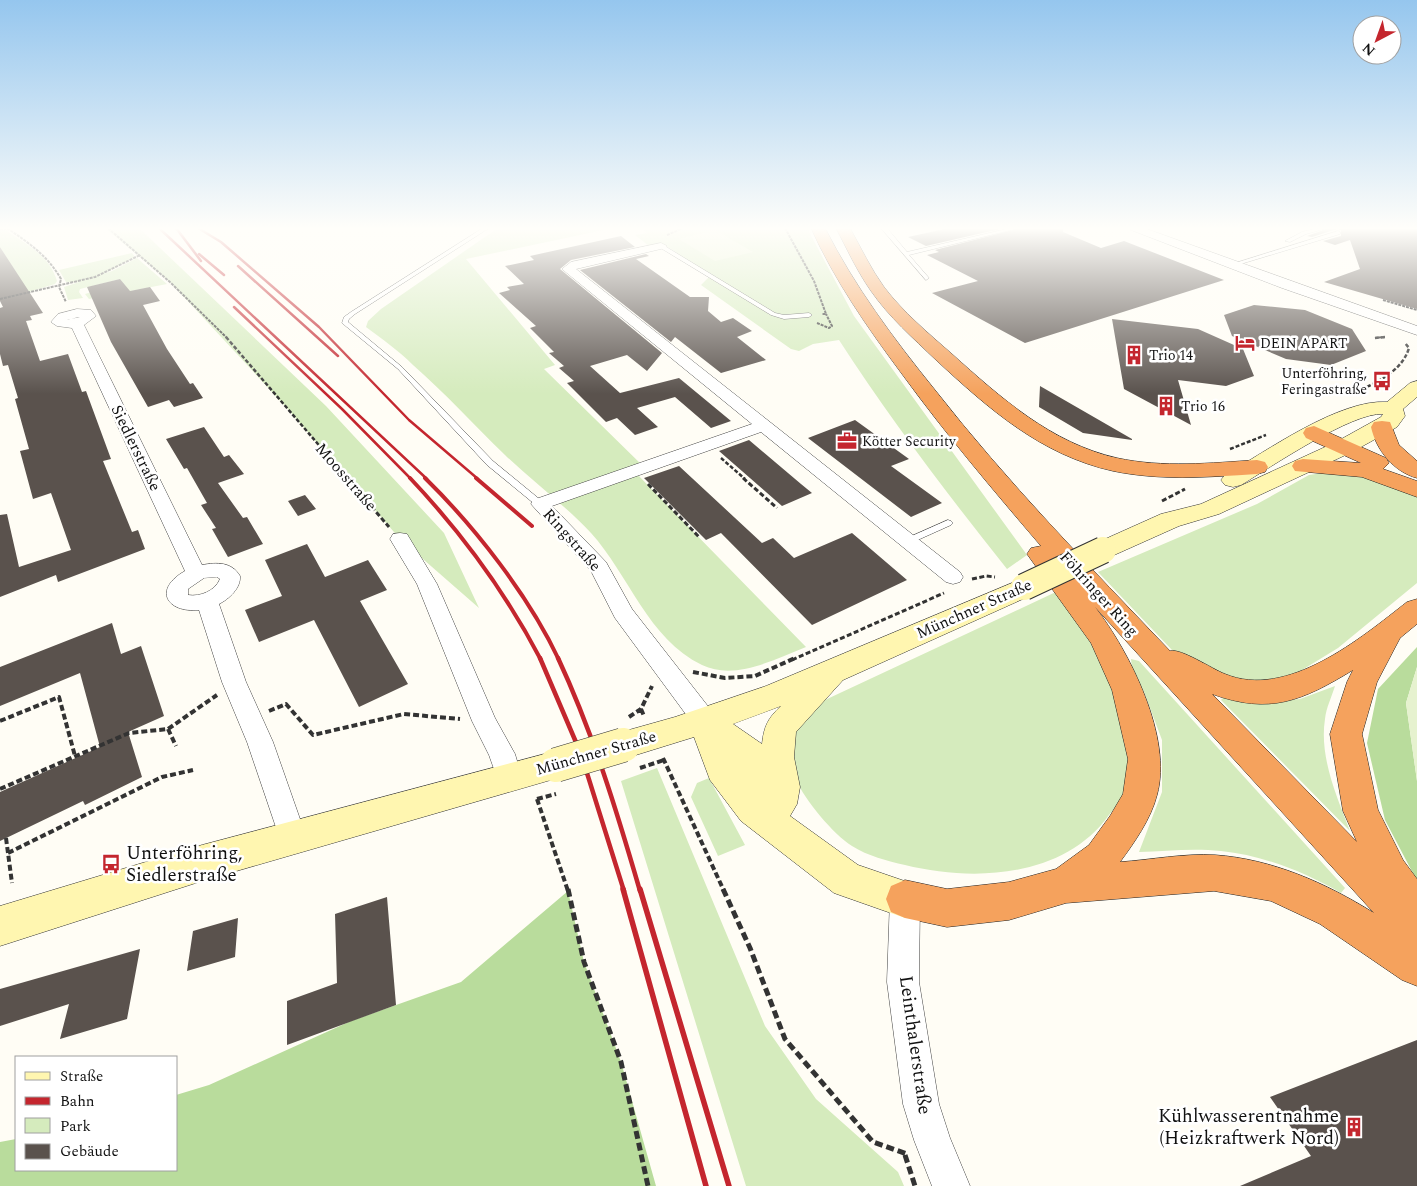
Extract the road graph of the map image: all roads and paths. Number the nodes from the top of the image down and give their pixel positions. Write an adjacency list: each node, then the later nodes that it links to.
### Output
1 (60, 283): 11 (path)
2 (72, 283): 11 (path)
3 (170, 283): 42 (path, Moosstraße)
4 (399, 283): 37 (lane)
5 (586, 283): 26 (street)
6 (722, 283): 16 (lane)
7 (815, 283): 15 (path)
8 (849, 283): 34 (highway, Föhringer Ring)
9 (875, 283): 31 (highway)
10 (1283, 283): 13 (street)
11 (59, 287): 12 (path); 17 (path)
12 (0, 299)
13 (1346, 306): 18 (street); 19 (street)
14 (818, 314): 15 (path)
15 (826, 314): 16 (path)
16 (809, 315)
17 (74, 318): 44 (street, Siedlerstraße)
18 (1378, 318): 20 (street); 21 (street)
19 (1414, 321)
20 (1417, 331)
21 (1417, 346)
22 (1382, 376): 23 (path)
23 (1389, 380)
24 (1417, 386): 25 (main road, Münchner Straße)
25 (1386, 417): 27 (main road, Münchner Straße); 29 (main road, Münchner Straße); 32 (highway)
26 (763, 426): 28 (street, Ringstraße); 43 (street)
27 (1314, 433): 29 (highway); 31 (main road, Münchner Straße)
28 (707, 446): 33 (street, Ringstraße); 38 (path)
29 (1344, 447): 30 (main road, Münchner Straße); 35 (highway)
30 (1303, 466): 36 (highway); 39 (main road, Münchner Straße)
31 (1257, 467): 39 (main road, Münchner Straße)
32 (1417, 471)
33 (635, 472): 37 (street, Ringstraße); 41 (path)
34 (993, 476): 49 (highway, Föhringer Ring); 73 (highway)
35 (1417, 483)
36 (1417, 490)
37 (540, 504): 52 (street, Ringstraße)
38 (777, 508)
39 (1170, 520): 46 (main road, Münchner Straße, bridge)
40 (948, 523): 43 (lane)
41 (700, 538)
42 (400, 539): 57 (street)
43 (908, 541): 45 (street)
44 (196, 573): 47 (street); 47 (street)
45 (957, 582): 46 (path); 52 (path)
46 (1012, 582): 51 (main road, Münchner Straße)
47 (207, 601): 53 (street)
48 (1417, 609): 50 (highway)
49 (1121, 619): 50 (highway); 77 (highway, Föhringer Ring)
50 (1388, 633): 75 (highway)
51 (838, 670): 55 (main road, Münchner Straße); 67 (main road)
52 (674, 680): 55 (street, Ringstraße); 59 (path)
53 (234, 682): 54 (street); 58 (path)
54 (250, 719): 57 (path); 69 (street)
55 (705, 721): 59 (main road, Münchner Straße); 67 (main road); 70 (main road)
56 (0, 722): 61 (path)
57 (484, 722): 64 (street)
58 (168, 729): 60 (path); 61 (path)
59 (653, 736): 62 (main road, Münchner Straße); 62 (path); 79 (path)
60 (176, 746)
61 (75, 756): 65 (path)
62 (630, 757): 64 (main road, Münchner Straße, bridge)
63 (193, 770): 71 (path)
64 (510, 778): 69 (main road, Münchner Straße)
65 (0, 789)
66 (538, 799): 80 (path)
67 (778, 802): 70 (main road)
68 (6, 838): 71 (path)
69 (293, 839): 76 (main road, Münchner Straße)
70 (796, 842): 74 (main road)
71 (8, 854): 72 (path)
72 (12, 883)
73 (1066, 885): 74 (highway); 78 (highway)
74 (905, 900): 79 (street, Leinthalerstraße)
75 (1417, 911)
76 (0, 926)
77 (1417, 931)
78 (1417, 965)
79 (918, 1148): 81 (path); 82 (street, Leinthalerstraße)
80 (648, 1186)
81 (915, 1186)
82 (951, 1186)

